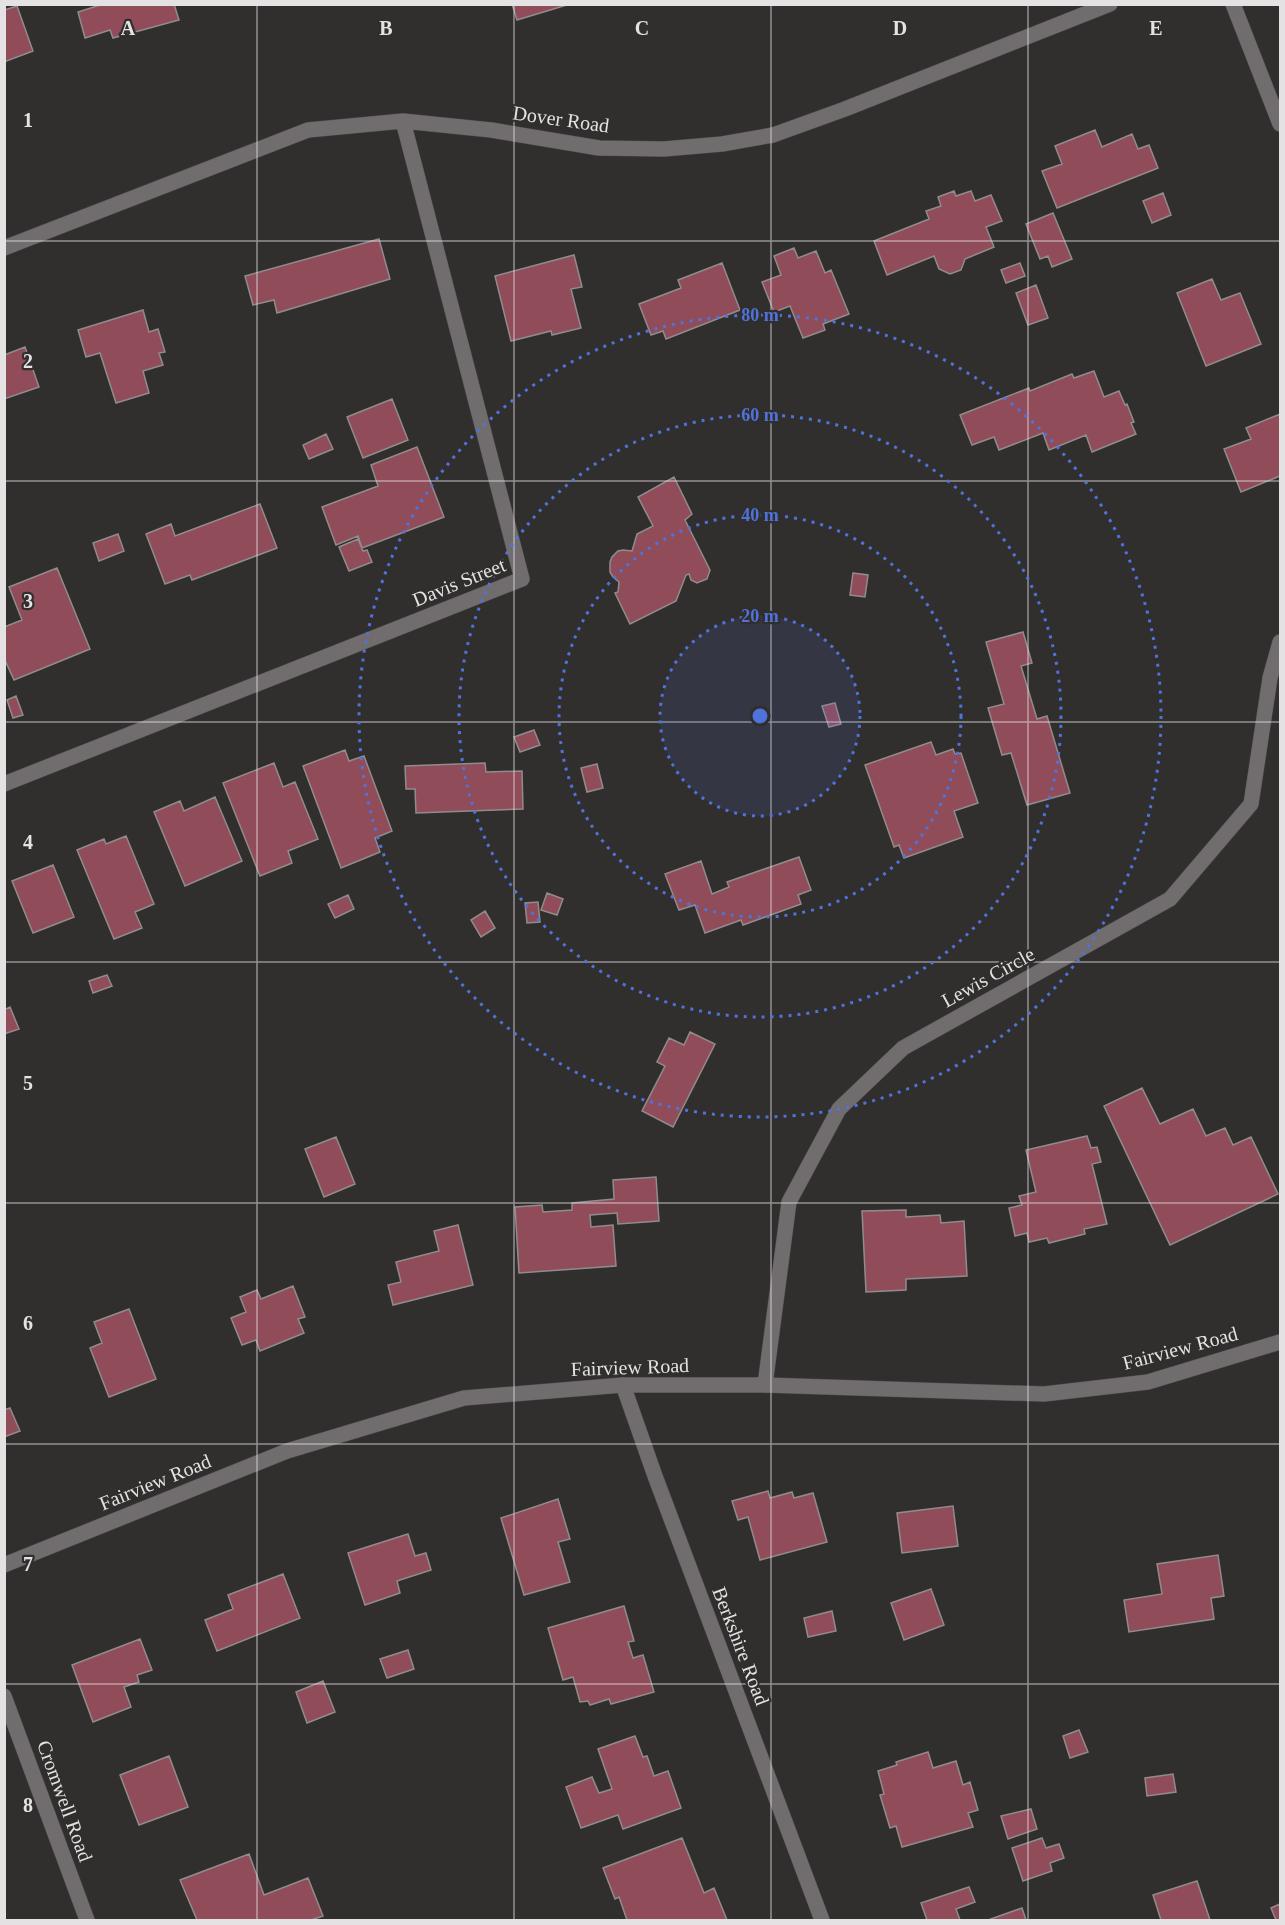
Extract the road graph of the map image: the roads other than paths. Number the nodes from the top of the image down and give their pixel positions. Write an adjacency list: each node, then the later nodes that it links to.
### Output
1 (1110, 4): 3 (street, Dover Road)
2 (1233, 4): 4 (street)
3 (403, 121): 5 (street, Dover Road); 7 (street, Davis Street)
4 (1281, 124)
5 (4, 248)
6 (1281, 642): 10 (street, Lewis Circle)
7 (4, 784)
8 (1281, 1342): 10 (street, Fairview Road)
9 (623, 1385): 10 (street, Fairview Road); 11 (street, Fairview Road); 14 (street, Berkshire Road)
10 (765, 1385)
11 (4, 1566)
12 (4, 1696): 13 (street, Cromwell Road)
13 (87, 1920)
14 (822, 1920)

